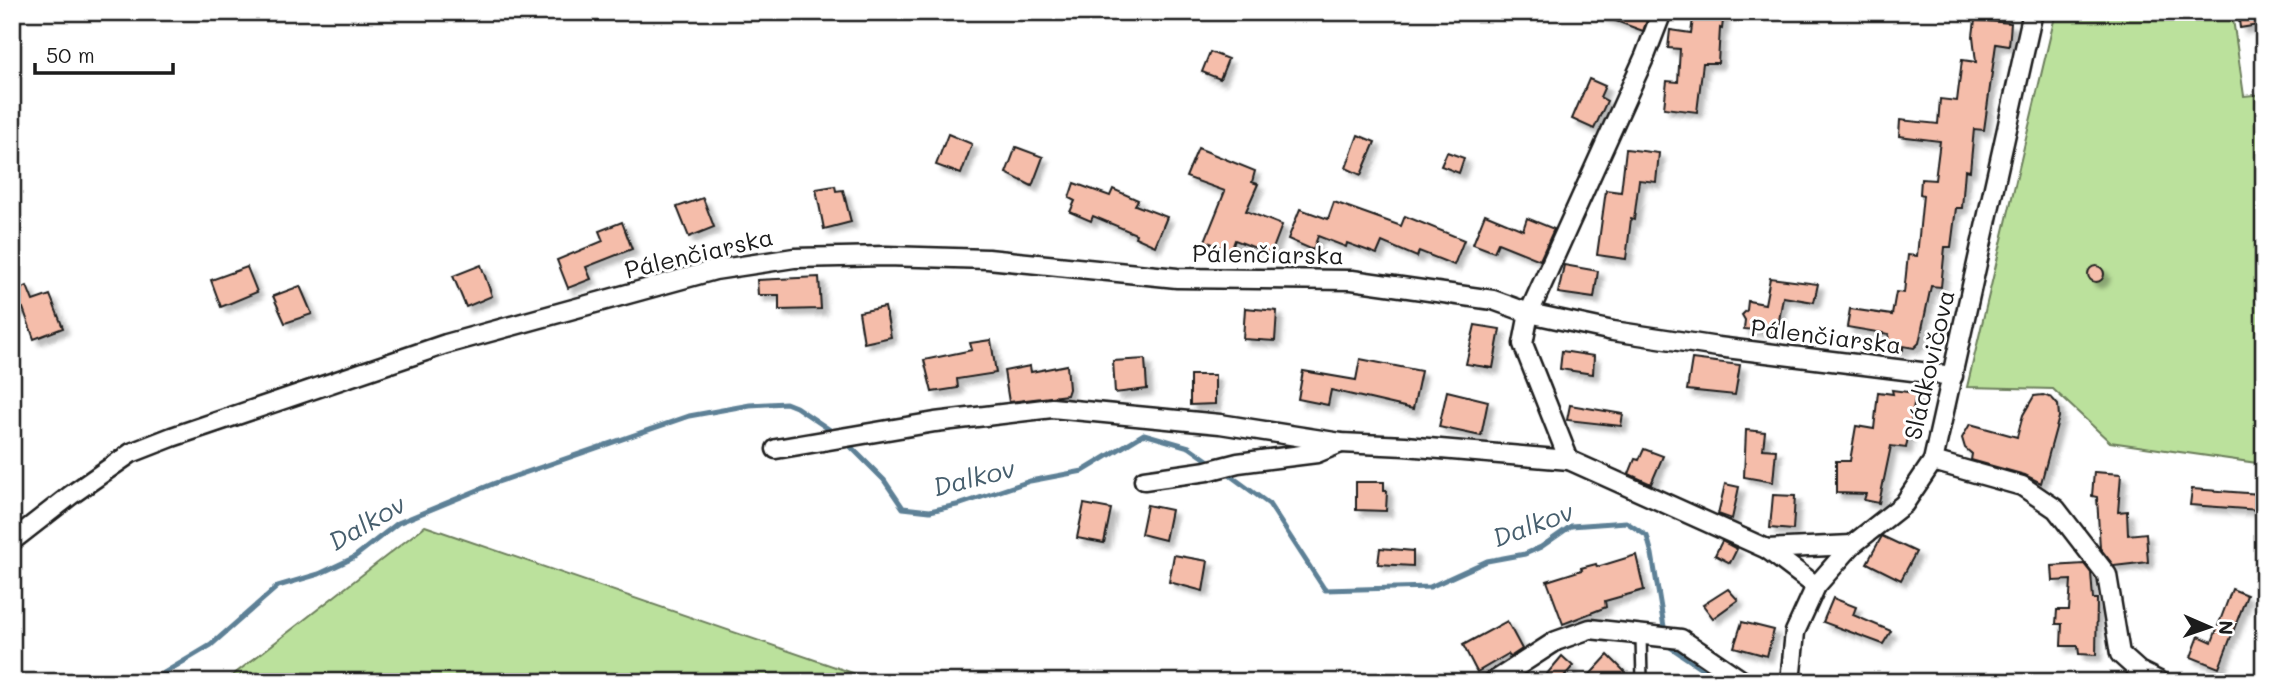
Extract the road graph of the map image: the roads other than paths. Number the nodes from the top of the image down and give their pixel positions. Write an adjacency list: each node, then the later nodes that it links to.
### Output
1 (1662, 12): 3 (street)
2 (2033, 12): 4 (street, Sládkovičova)
3 (1528, 313): 4 (street, Pálenčiarska); 7 (street); 10 (street, Pálenčiarska)
4 (1953, 376): 8 (street, Sládkovičova)
5 (1341, 443): 6 (street); 7 (street); 9 (street)
6 (776, 449)
7 (1569, 460): 12 (street)
8 (1933, 461): 11 (street, Sládkovičova); 19 (street)
9 (1144, 480)
10 (12, 541)
11 (1852, 545): 12 (street); 13 (street, Sládkovičova)
12 (1768, 550): 13 (street)
13 (1816, 586): 18 (street, Sládkovičova)
14 (1648, 636): 15 (street); 16 (lane); 17 (street)
15 (1493, 682)
16 (1642, 682)
17 (1744, 682)
18 (1790, 682)
19 (2161, 682)

